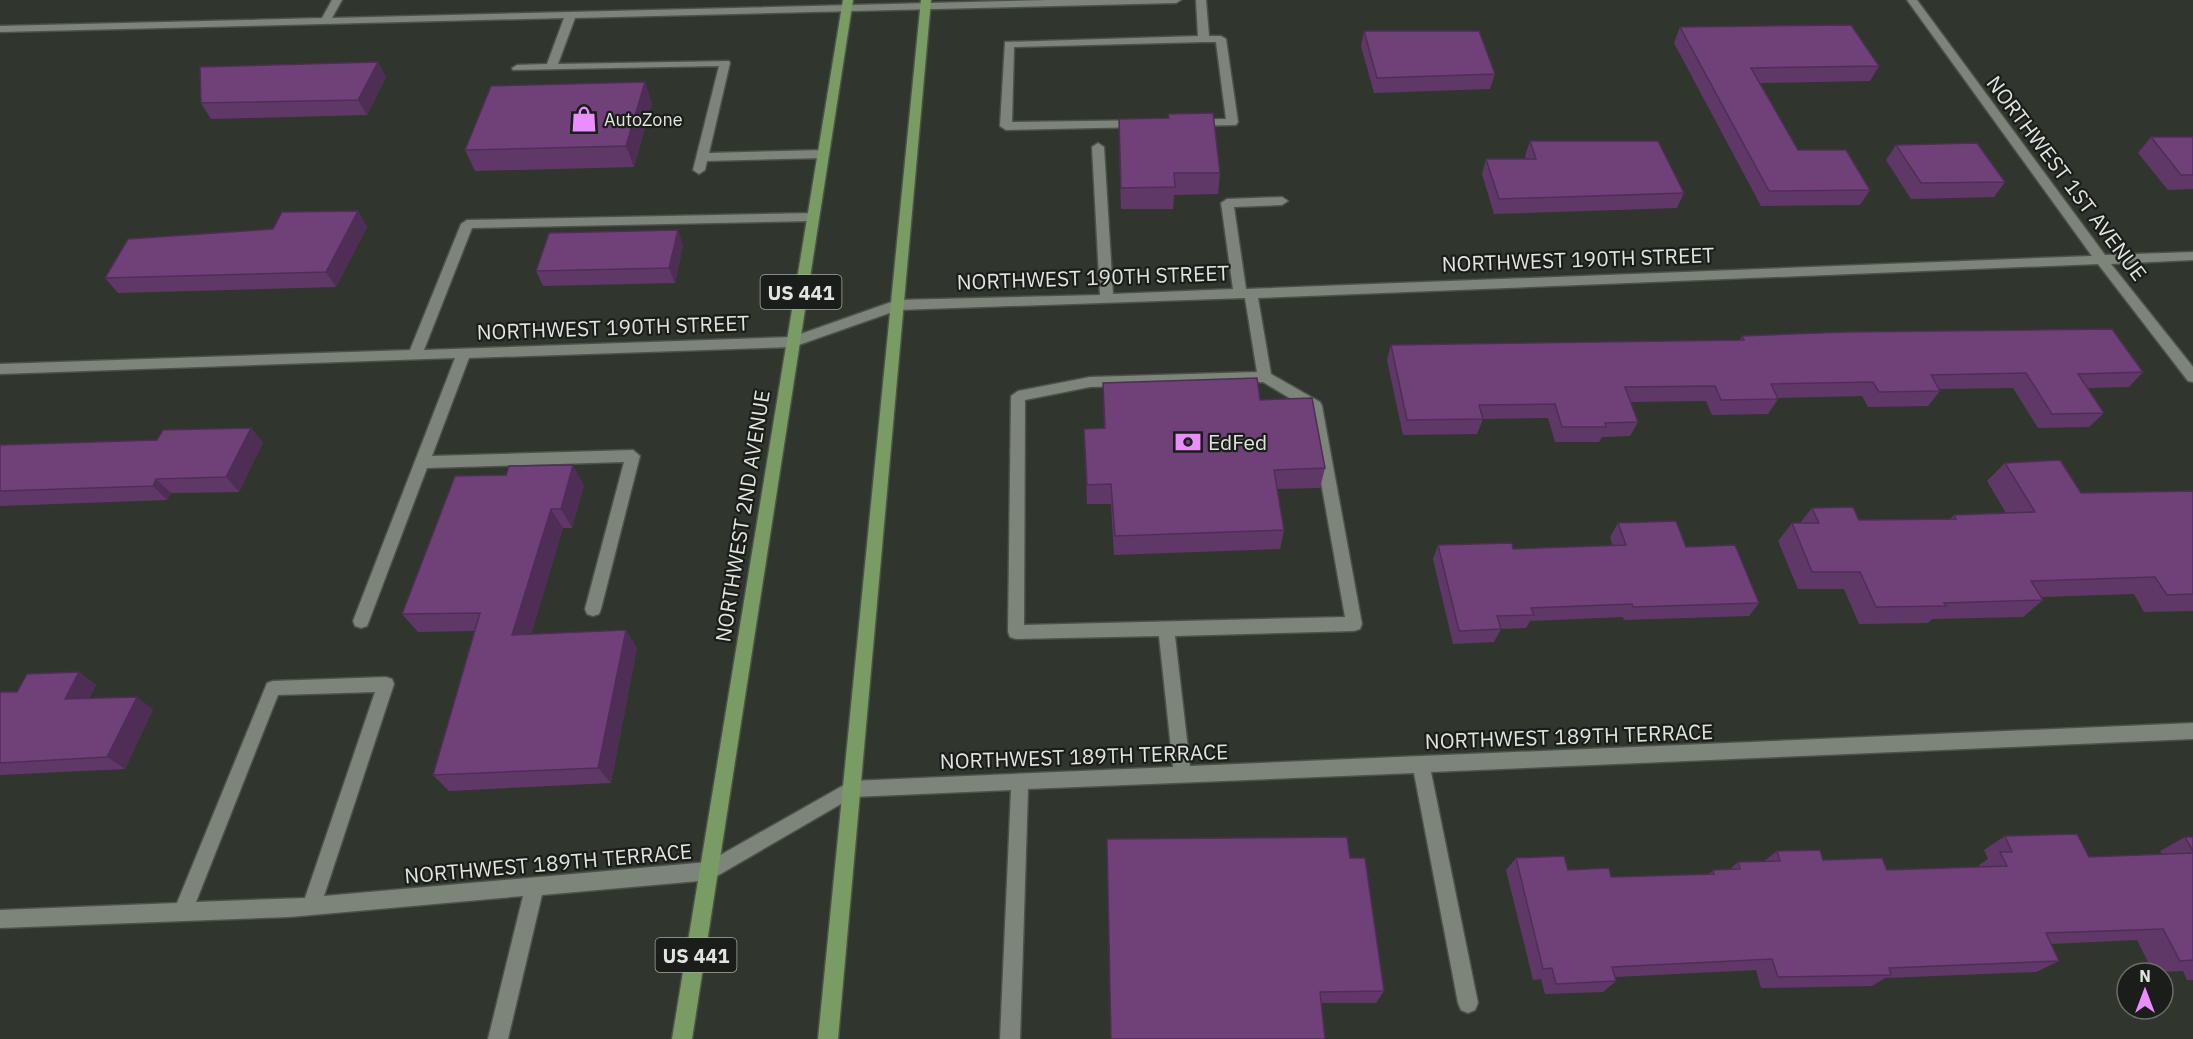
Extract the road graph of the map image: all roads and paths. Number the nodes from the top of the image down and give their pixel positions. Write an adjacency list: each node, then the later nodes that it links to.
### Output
1 (337, 0): 12 (street)
2 (608, 0): 10 (street)
3 (1166, 0): 4 (street); 7 (street)
4 (1176, 0)
5 (1201, 0): 14 (street)
6 (1912, 0): 24 (street, NORTHWEST 1ST AVENUE)
7 (1024, 2): 8 (street)
8 (925, 3): 9 (street); 27 (main road)
9 (848, 4): 10 (street); 18 (main road, NORTHWEST 2ND AVENUE / US 441)
10 (603, 14): 11 (street)
11 (571, 15): 12 (street); 15 (street)
12 (325, 21): 13 (street)
13 (0, 29)
14 (1204, 39): 14 (street)
15 (551, 67): 16 (street); 19 (street)
16 (517, 68)
17 (1098, 147): 26 (street)
18 (823, 154): 19 (street); 22 (main road, NORTHWEST 2ND AVENUE / US 441)
19 (702, 157): 20 (street)
20 (699, 170)
21 (1282, 201): 25 (street)
22 (813, 217): 28 (main road, NORTHWEST 2ND AVENUE / US 441); 30 (street)
23 (2193, 256): 24 (street, NORTHWEST 190TH STREET)
24 (2101, 259): 25 (street, NORTHWEST 190TH STREET); 33 (street, NORTHWEST 1ST AVENUE)
25 (1245, 293): 26 (street, NORTHWEST 190TH STREET); 32 (street)
26 (1107, 299): 27 (street, NORTHWEST 190TH STREET)
27 (897, 304): 28 (street, NORTHWEST 190TH STREET); 42 (main road)
28 (793, 342): 29 (street, NORTHWEST 190TH STREET); 43 (main road, NORTHWEST 2ND AVENUE / US 441)
29 (464, 353): 30 (street, NORTHWEST 190TH STREET); 34 (street)
30 (415, 355): 31 (street, NORTHWEST 190TH STREET)
31 (0, 369)
32 (1265, 377): 37 (street); 37 (street)
33 (2193, 377)
34 (422, 462): 35 (street); 36 (street)
35 (594, 609)
36 (361, 621)
37 (1166, 629): 40 (street)
38 (2193, 731): 39 (street, NORTHWEST 189TH TERRACE)
39 (1421, 764): 40 (street, NORTHWEST 189TH TERRACE); 48 (street)
40 (1182, 775): 41 (street, NORTHWEST 189TH TERRACE)
41 (1020, 782): 42 (street, NORTHWEST 189TH TERRACE); 52 (street)
42 (851, 789): 43 (street, NORTHWEST 189TH TERRACE); 51 (main road)
43 (710, 871): 44 (street, NORTHWEST 189TH TERRACE); 50 (main road, NORTHWEST 2ND AVENUE / US 441)
44 (535, 885): 45 (street, NORTHWEST 189TH TERRACE); 49 (street)
45 (311, 906): 46 (street, NORTHWEST 189TH TERRACE); 46 (street)
46 (183, 912): 47 (street, NORTHWEST 189TH TERRACE)
47 (0, 920)
48 (1468, 1003)
49 (498, 1039)
50 (682, 1039)
51 (828, 1039)
52 (1010, 1039)

